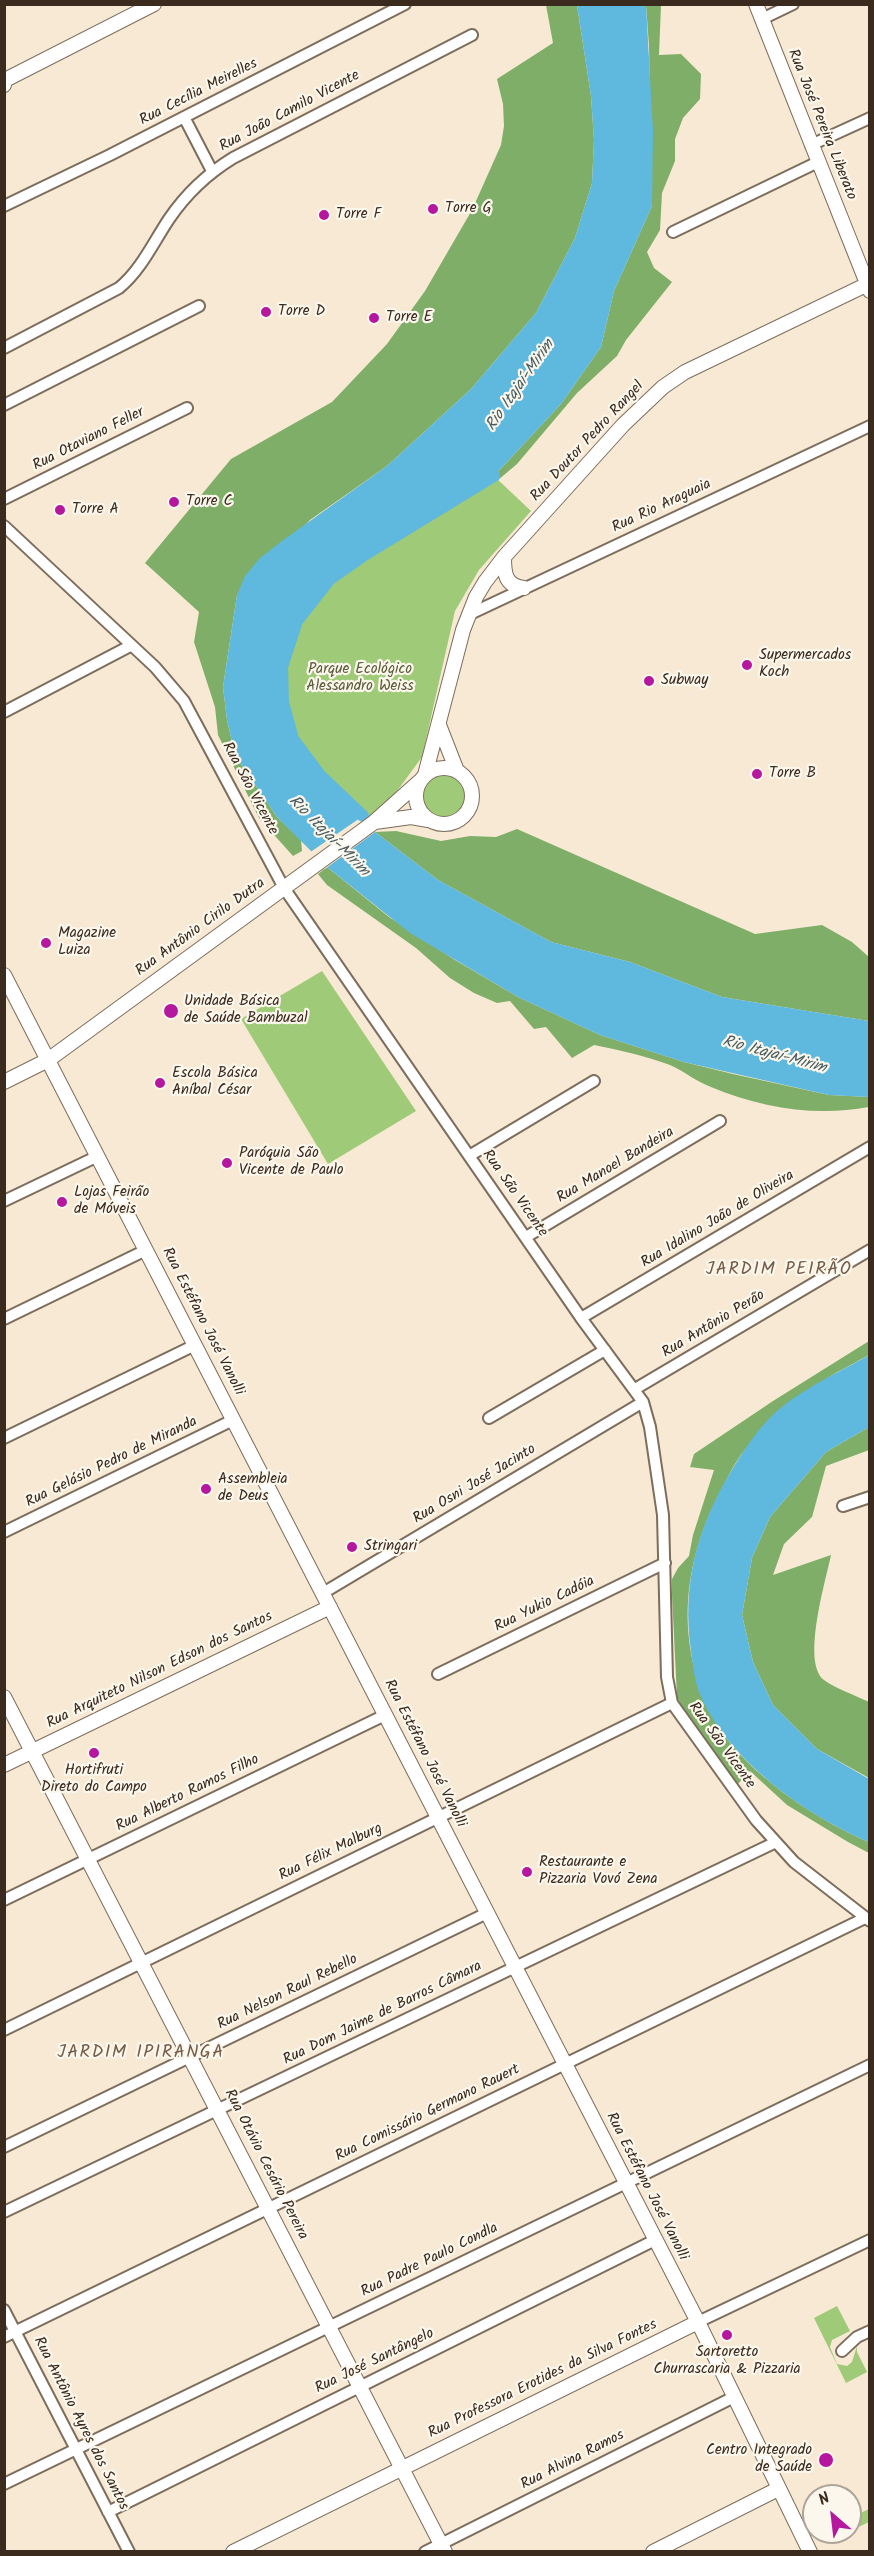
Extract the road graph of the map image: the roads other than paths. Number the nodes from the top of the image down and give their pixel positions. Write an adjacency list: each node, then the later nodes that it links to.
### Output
1 (154, 4): 7 (main road)
2 (405, 4): 9 (street, Rua Cecília Meirelles)
3 (756, 4): 5 (main road, Rua José Pereira Liberato)
4 (793, 4): 5 (street)
5 (762, 19): 11 (main road, Rua José Pereira Liberato)
6 (472, 35): 13 (street, Rua João Camilo Vicente)
7 (5, 79): 8 (main road)
8 (4, 85)
9 (184, 117): 13 (street); 14 (street, Rua Cecília Meirelles)
10 (870, 118): 11 (street)
11 (812, 145): 12 (main road, Rua José Pereira Liberato)
12 (818, 162): 15 (street); 16 (main road, Rua José Pereira Liberato)
13 (212, 171): 18 (street, Rua João Camilo Vicente)
14 (4, 206)
15 (673, 232)
16 (869, 286): 24 (main road, Rua Doutor Pedro Rangel)
17 (199, 306): 19 (street)
18 (4, 348)
19 (4, 405)
20 (187, 408): 22 (street, Rua Otaviano Feller)
21 (870, 426): 25 (street, Rua Rio Araguaia)
22 (4, 499)
23 (4, 526): 27 (street, Rua São Vicente)
24 (504, 557): 25 (main road); 26 (main road, Rua Doutor Pedro Rangel)
25 (524, 588): 26 (street, Rua Rio Araguaia)
26 (468, 615): 29 (main road, Rua Doutor Pedro Rangel)
27 (130, 646): 28 (street); 34 (street, Rua São Vicente)
28 (4, 712)
29 (439, 724): 30 (main road); 31 (main road, Rua Doutor Pedro Rangel)
30 (457, 771): 31 (main road); 32 (main road)
31 (422, 778): 32 (main road); 33 (main road, Rua Antônio Cirilo Dutra)
32 (428, 820): 33 (main road, Rua Antônio Cirilo Dutra)
33 (371, 824): 34 (main road, Rua Antônio Cirilo Dutra)
34 (284, 888): 36 (main road, Rua Antônio Cirilo Dutra); 42 (street, Rua São Vicente)
35 (4, 975): 36 (main road, Rua Estéfano José Vanolli)
36 (48, 1060): 38 (main road, Rua Antônio Cirilo Dutra); 41 (main road, Rua Estéfano José Vanolli)
37 (594, 1081): 42 (street)
38 (4, 1082)
39 (720, 1121): 44 (street, Rua Manoel Bandeira)
40 (870, 1147): 47 (street, Rua Idalino João de Oliveira)
41 (98, 1156): 43 (street); 45 (main road, Rua Estéfano José Vanolli)
42 (469, 1156): 44 (street, Rua São Vicente)
43 (4, 1201)
44 (526, 1237): 47 (street, Rua São Vicente)
45 (146, 1250): 48 (street); 49 (main road, Rua Estéfano José Vanolli)
46 (870, 1250): 51 (street, Rua Antônio Perão)
47 (581, 1318): 50 (street, Rua São Vicente)
48 (4, 1319)
49 (195, 1345): 54 (main road, Rua Estéfano José Vanolli); 55 (street)
50 (605, 1350): 51 (street, Rua São Vicente); 53 (street)
51 (635, 1389): 52 (street, Rua São Vicente)
52 (643, 1402): 59 (street, Rua São Vicente); 60 (street, Rua Osni José Jacinto)
53 (489, 1419)
54 (233, 1420): 58 (street, Rua Gelásio Pedro de Miranda); 60 (main road, Rua Estéfano José Vanolli)
55 (4, 1438)
56 (870, 1497): 57 (street)
57 (843, 1506)
58 (4, 1532)
59 (665, 1563): 62 (street, Rua Yukio Cadóia); 64 (street, Rua São Vicente)
60 (323, 1593): 61 (main road, Rua Estéfano José Vanolli)
61 (330, 1607): 65 (main road, Rua Estéfano José Vanolli); 66 (main road, Rua Arquiteto Nilson Edson dos Santos)
62 (438, 1674)
63 (4, 1697): 66 (main road, Rua Otávio Cesário Pereira)
64 (672, 1703): 68 (street, Rua Félix Malburg); 69 (street, Rua São Vicente)
65 (385, 1715): 68 (main road, Rua Estéfano José Vanolli); 70 (street, Rua Alberto Ramos Filho)
66 (33, 1751): 67 (main road, Rua Arquiteto Nilson Edson dos Santos); 70 (main road, Rua Otávio Cesário Pereira)
67 (4, 1765)
68 (438, 1817): 72 (main road, Rua Estéfano José Vanolli); 74 (street, Rua Félix Malburg)
69 (774, 1842): 73 (street, Rua São Vicente); 75 (street, Rua Dom Jaime de Barros Câmara)
70 (89, 1859): 71 (street, Rua Alberto Ramos Filho); 74 (main road, Rua Otávio Cesário Pereira)
71 (4, 1900)
72 (487, 1913): 75 (main road, Rua Estéfano José Vanolli); 77 (street, Rua Nelson Raul Rebello)
73 (867, 1920): 78 (street, Rua Comissário Germano Rauert)
74 (142, 1962): 76 (street, Rua Félix Malburg); 77 (main road, Rua Otávio Cesário Pereira)
75 (515, 1967): 78 (main road, Rua Estéfano José Vanolli); 80 (street, Rua Dom Jaime de Barros Câmara)
76 (4, 2030)
77 (191, 2057): 80 (main road, Rua Otávio Cesário Pereira); 81 (street, Rua Nelson Raul Rebello)
78 (565, 2064): 82 (main road, Rua Estéfano José Vanolli); 83 (street, Rua Comissário Germano Rauert)
79 (870, 2065): 82 (street, Rua Padre Paulo Condla)
80 (218, 2110): 83 (main road, Rua Otávio Cesário Pereira); 84 (street, Rua Dom Jaime de Barros Câmara)
81 (4, 2147)
82 (626, 2183): 85 (main road, Rua Estéfano José Vanolli); 89 (street, Rua Padre Paulo Condla)
83 (269, 2208): 89 (main road, Rua Otávio Cesário Pereira); 91 (street, Rua Comissário Germano Rauert)
84 (4, 2212)
85 (655, 2240): 88 (main road, Rua Estéfano José Vanolli); 94 (street, Rua José Santângelo)
86 (870, 2240): 88 (street, Rua Professora Erotides da Silva Fontes)
87 (4, 2310): 91 (street, Rua Antônio Ayres dos Santos)
88 (698, 2322): 95 (main road, Rua Estéfano José Vanolli); 97 (main road, Rua Professora Erotides da Silva Fontes)
89 (330, 2326): 94 (main road, Rua Otávio Cesário Pereira); 96 (street, Rua Padre Paulo Condla)
90 (870, 2331): 93 (street)
91 (16, 2332): 92 (street, Rua Comissário Germano Rauert); 96 (street, Rua Antônio Ayres dos Santos)
92 (4, 2337)
93 (842, 2351)
94 (360, 2386): 97 (main road, Rua Otávio Cesário Pereira); 100 (street, Rua José Santângelo)
95 (734, 2397): 99 (main road, Rua Estéfano José Vanolli); 101 (street, Rua Alvina Ramos)
96 (76, 2449): 98 (street, Rua Padre Paulo Condla); 100 (street, Rua Antônio Ayres dos Santos)
97 (403, 2468): 101 (main road, Rua Otávio Cesário Pereira); 103 (main road, Rua Professora Erotides da Silva Fontes)
98 (4, 2484)
99 (778, 2489): 105 (main road); 106 (main road, Rua Estéfano José Vanolli)
100 (108, 2512): 102 (street, Rua Antônio Ayres dos Santos)
101 (443, 2547): 104 (street, Rua Alvina Ramos)
102 (129, 2552)
103 (233, 2552)
104 (425, 2552)
105 (653, 2552)
106 (810, 2552)

